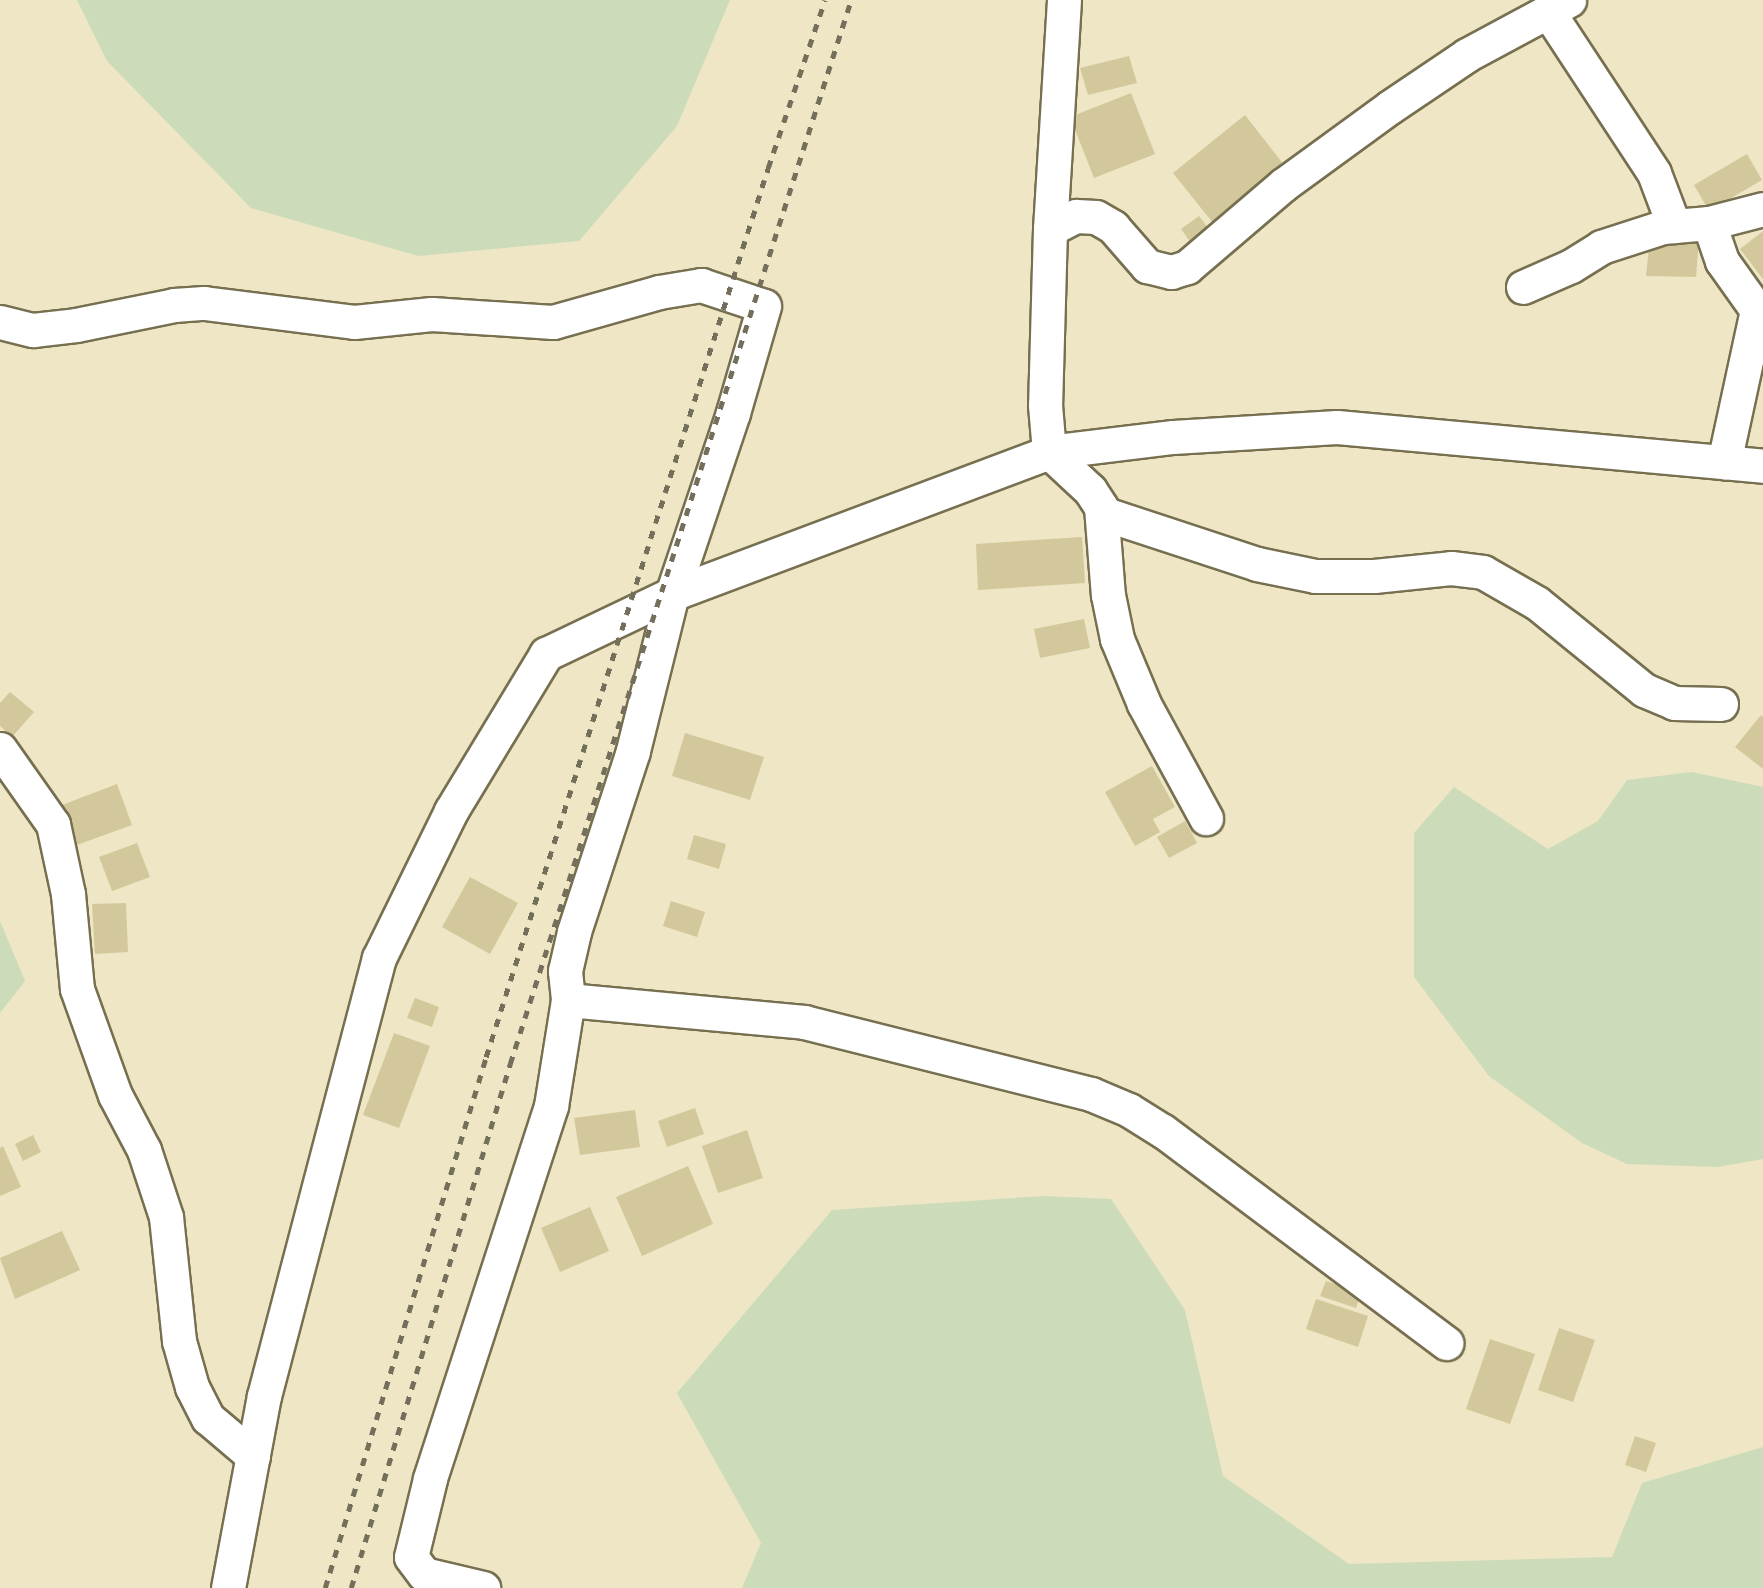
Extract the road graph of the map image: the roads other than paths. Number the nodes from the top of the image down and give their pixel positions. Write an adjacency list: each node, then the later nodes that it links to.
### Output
1 (1064, 0): 6 (street)
2 (1559, 6): 5 (street); 6 (street)
3 (1763, 209): 4 (street)
4 (1709, 223): 5 (street); 8 (street)
5 (1674, 226): 7 (street)
6 (1050, 230): 10 (street)
7 (1522, 287)
8 (1760, 310): 11 (street)
9 (0, 321): 14 (street)
10 (1049, 452): 11 (street); 13 (street); 14 (street)
11 (1724, 462): 12 (street)
12 (1763, 466)
13 (1102, 513): 15 (street); 17 (street)
14 (672, 594): 18 (street); 20 (street)
15 (1721, 704)
16 (0, 749): 20 (street)
17 (1206, 818)
18 (568, 1000): 19 (street); 22 (street)
19 (1446, 1342)
20 (253, 1456): 21 (street)
21 (228, 1588)
22 (483, 1588)

